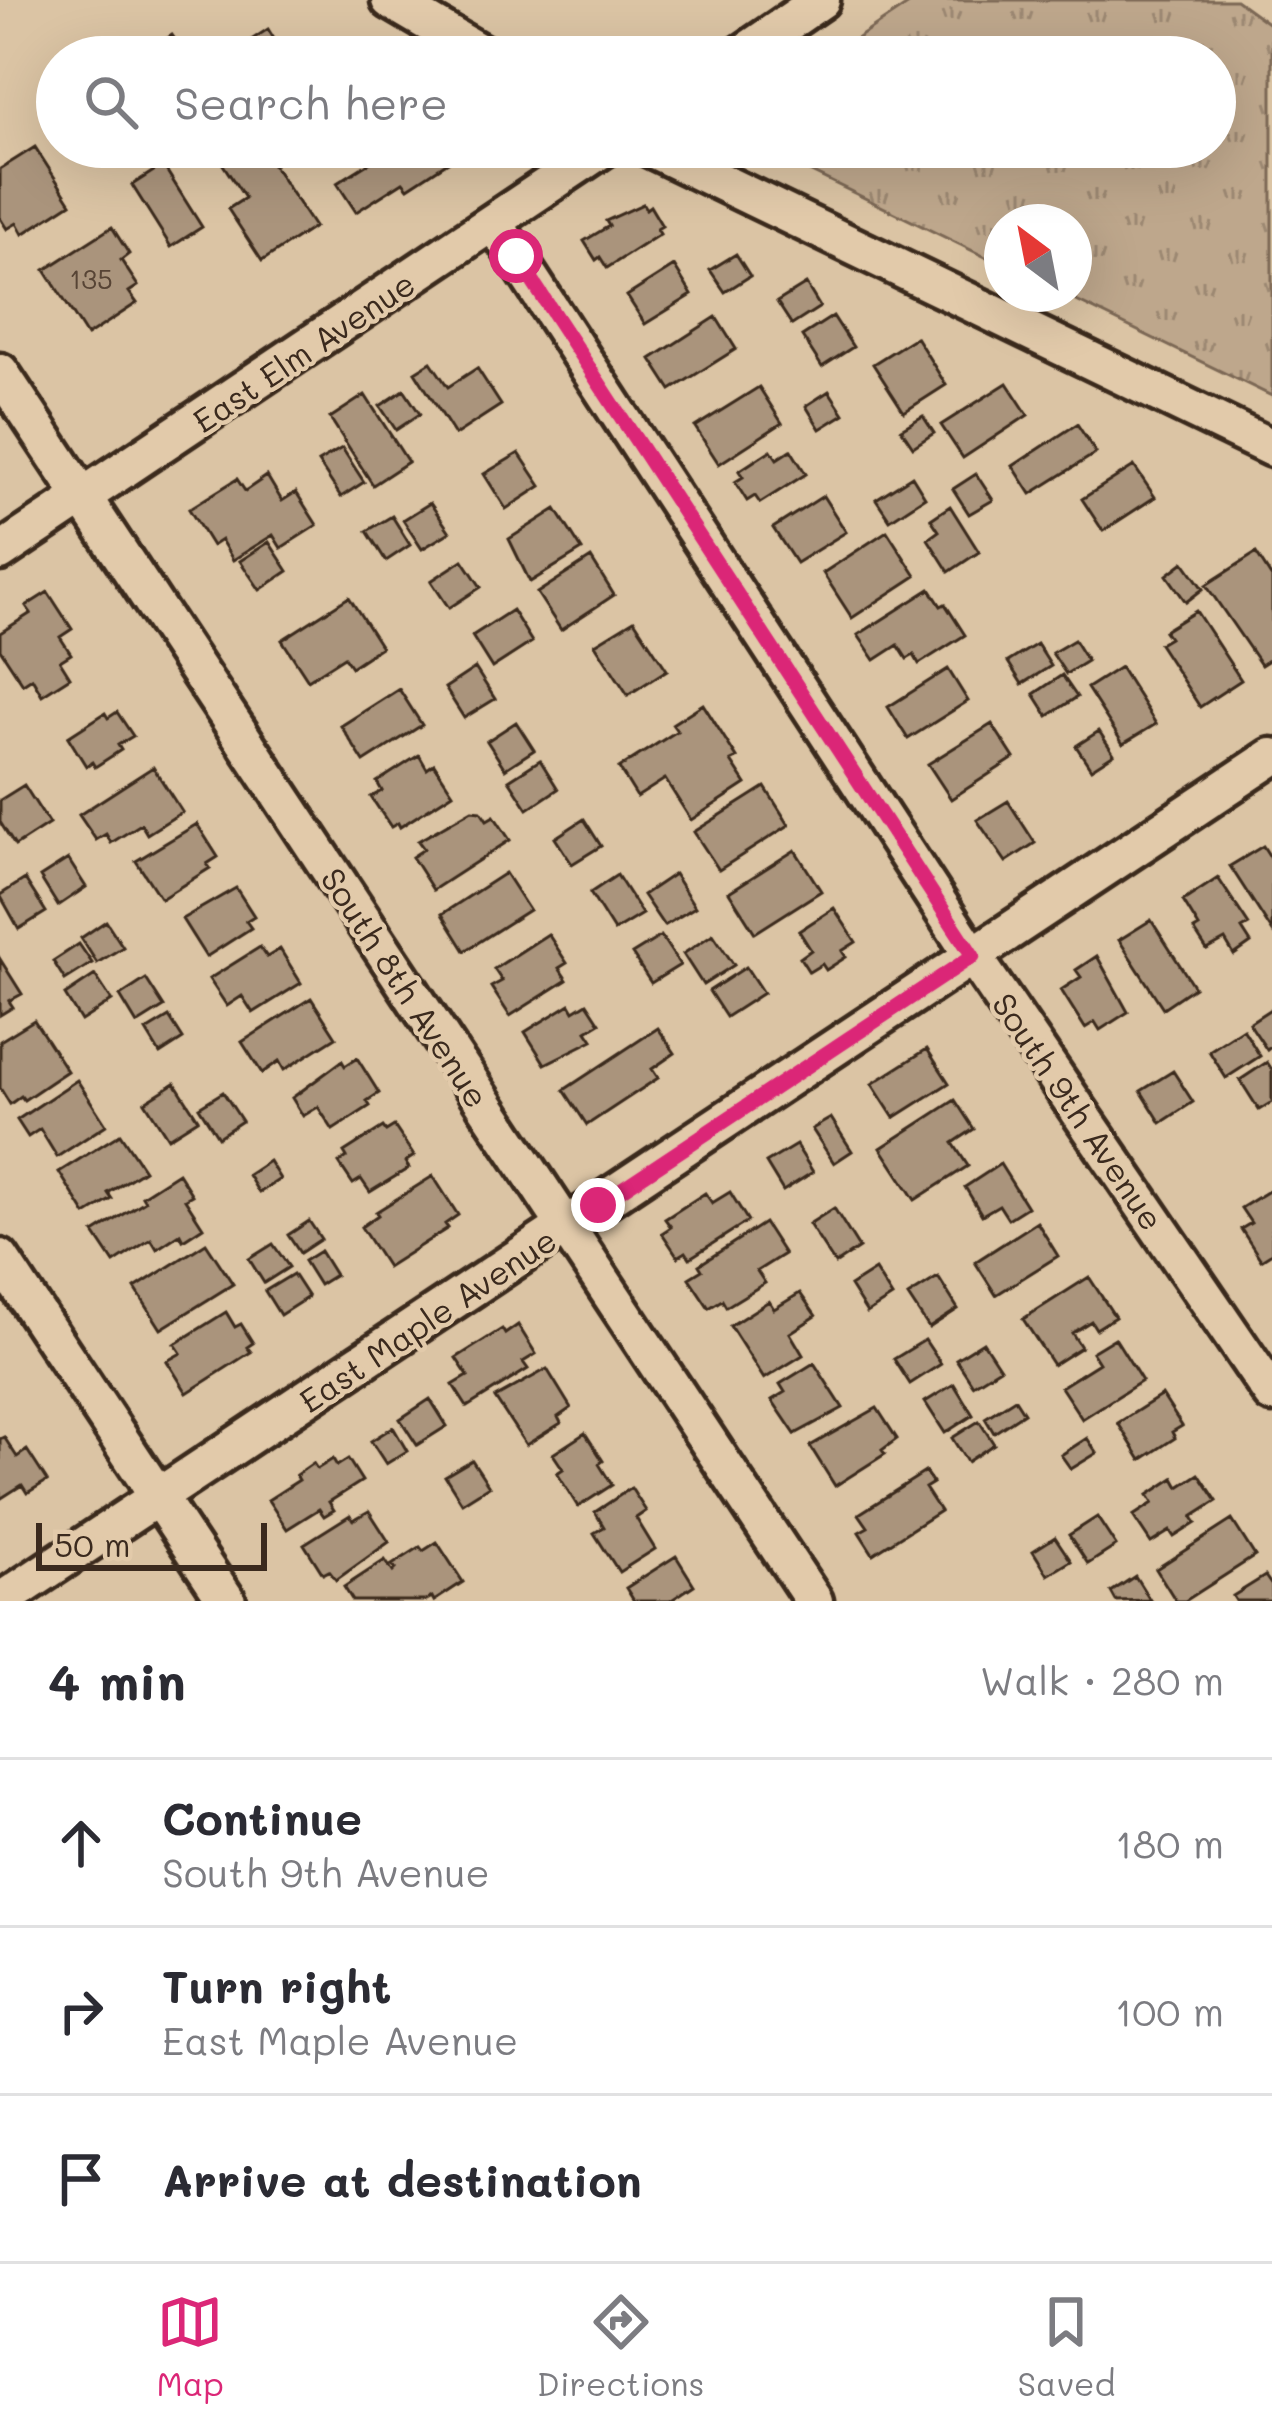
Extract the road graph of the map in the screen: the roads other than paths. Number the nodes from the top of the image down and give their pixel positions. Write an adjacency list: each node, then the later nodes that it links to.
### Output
1 (390, 0): 3 (street)
2 (821, 0): 4 (street)
3 (451, 36)
4 (769, 36)
5 (575, 168): 7 (street, East Elm Avenue)
6 (692, 168): 9 (street)
7 (494, 224): 10 (street, East Elm Avenue); 13 (street, South 9th Avenue)
8 (0, 372): 10 (street, South 8th Avenue)
9 (1272, 448)
10 (83, 497): 11 (street, East Elm Avenue); 14 (street, South 8th Avenue)
11 (0, 553)
12 (1272, 757): 13 (street, East Maple Avenue)
13 (973, 956): 14 (street, East Maple Avenue); 16 (street, South 9th Avenue)
14 (563, 1228): 17 (street, East Maple Avenue); 20 (street, South 8th Avenue)
15 (0, 1258): 17 (street)
16 (1267, 1373)
17 (158, 1497): 18 (street, East Maple Avenue); 19 (street)
18 (2, 1601)
19 (227, 1601)
20 (814, 1601)

